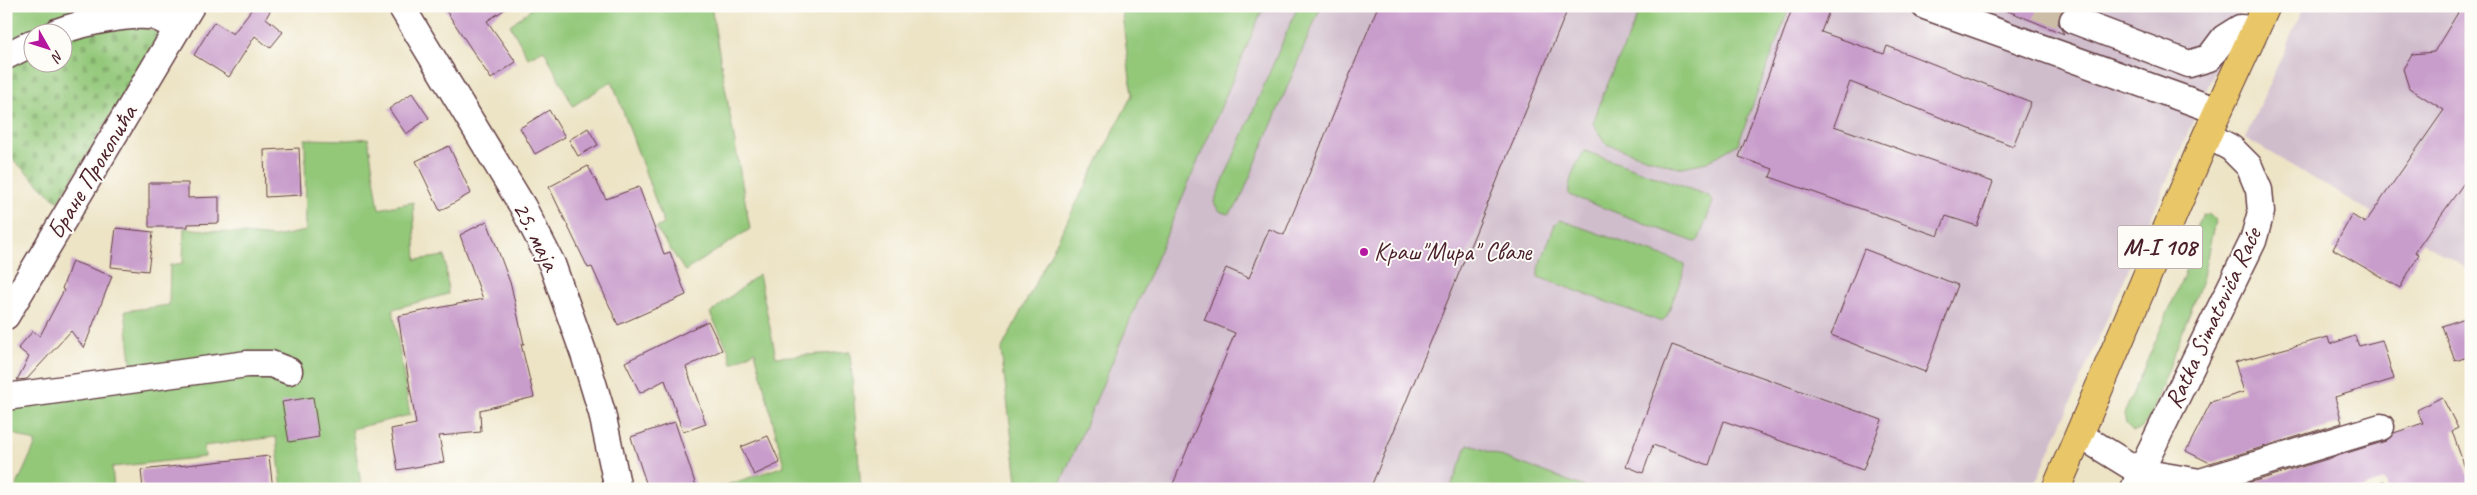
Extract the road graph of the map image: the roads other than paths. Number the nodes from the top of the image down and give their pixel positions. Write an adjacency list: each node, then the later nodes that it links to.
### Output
1 (402, 6): 16 (street, 25. маја)
2 (1925, 6): 9 (street, Ratka Simatovića Raće)
3 (184, 17): 6 (street, Бране Прокопића); 10 (street, Бране Прокопића)
4 (2260, 18): 5 (street); 9 (main road, M-I 108)
5 (2073, 20)
6 (72, 27)
7 (22, 47): 8 (street)
8 (6, 56)
9 (2212, 123): 14 (main road, M-I 108); 15 (street, Ratka Simatovića Raće)
10 (6, 316)
11 (289, 371): 12 (street)
12 (6, 397)
13 (2381, 427): 15 (street)
14 (2080, 435): 15 (street); 17 (main road, M-I 108)
15 (2137, 480)
16 (618, 489)
17 (2056, 489)

